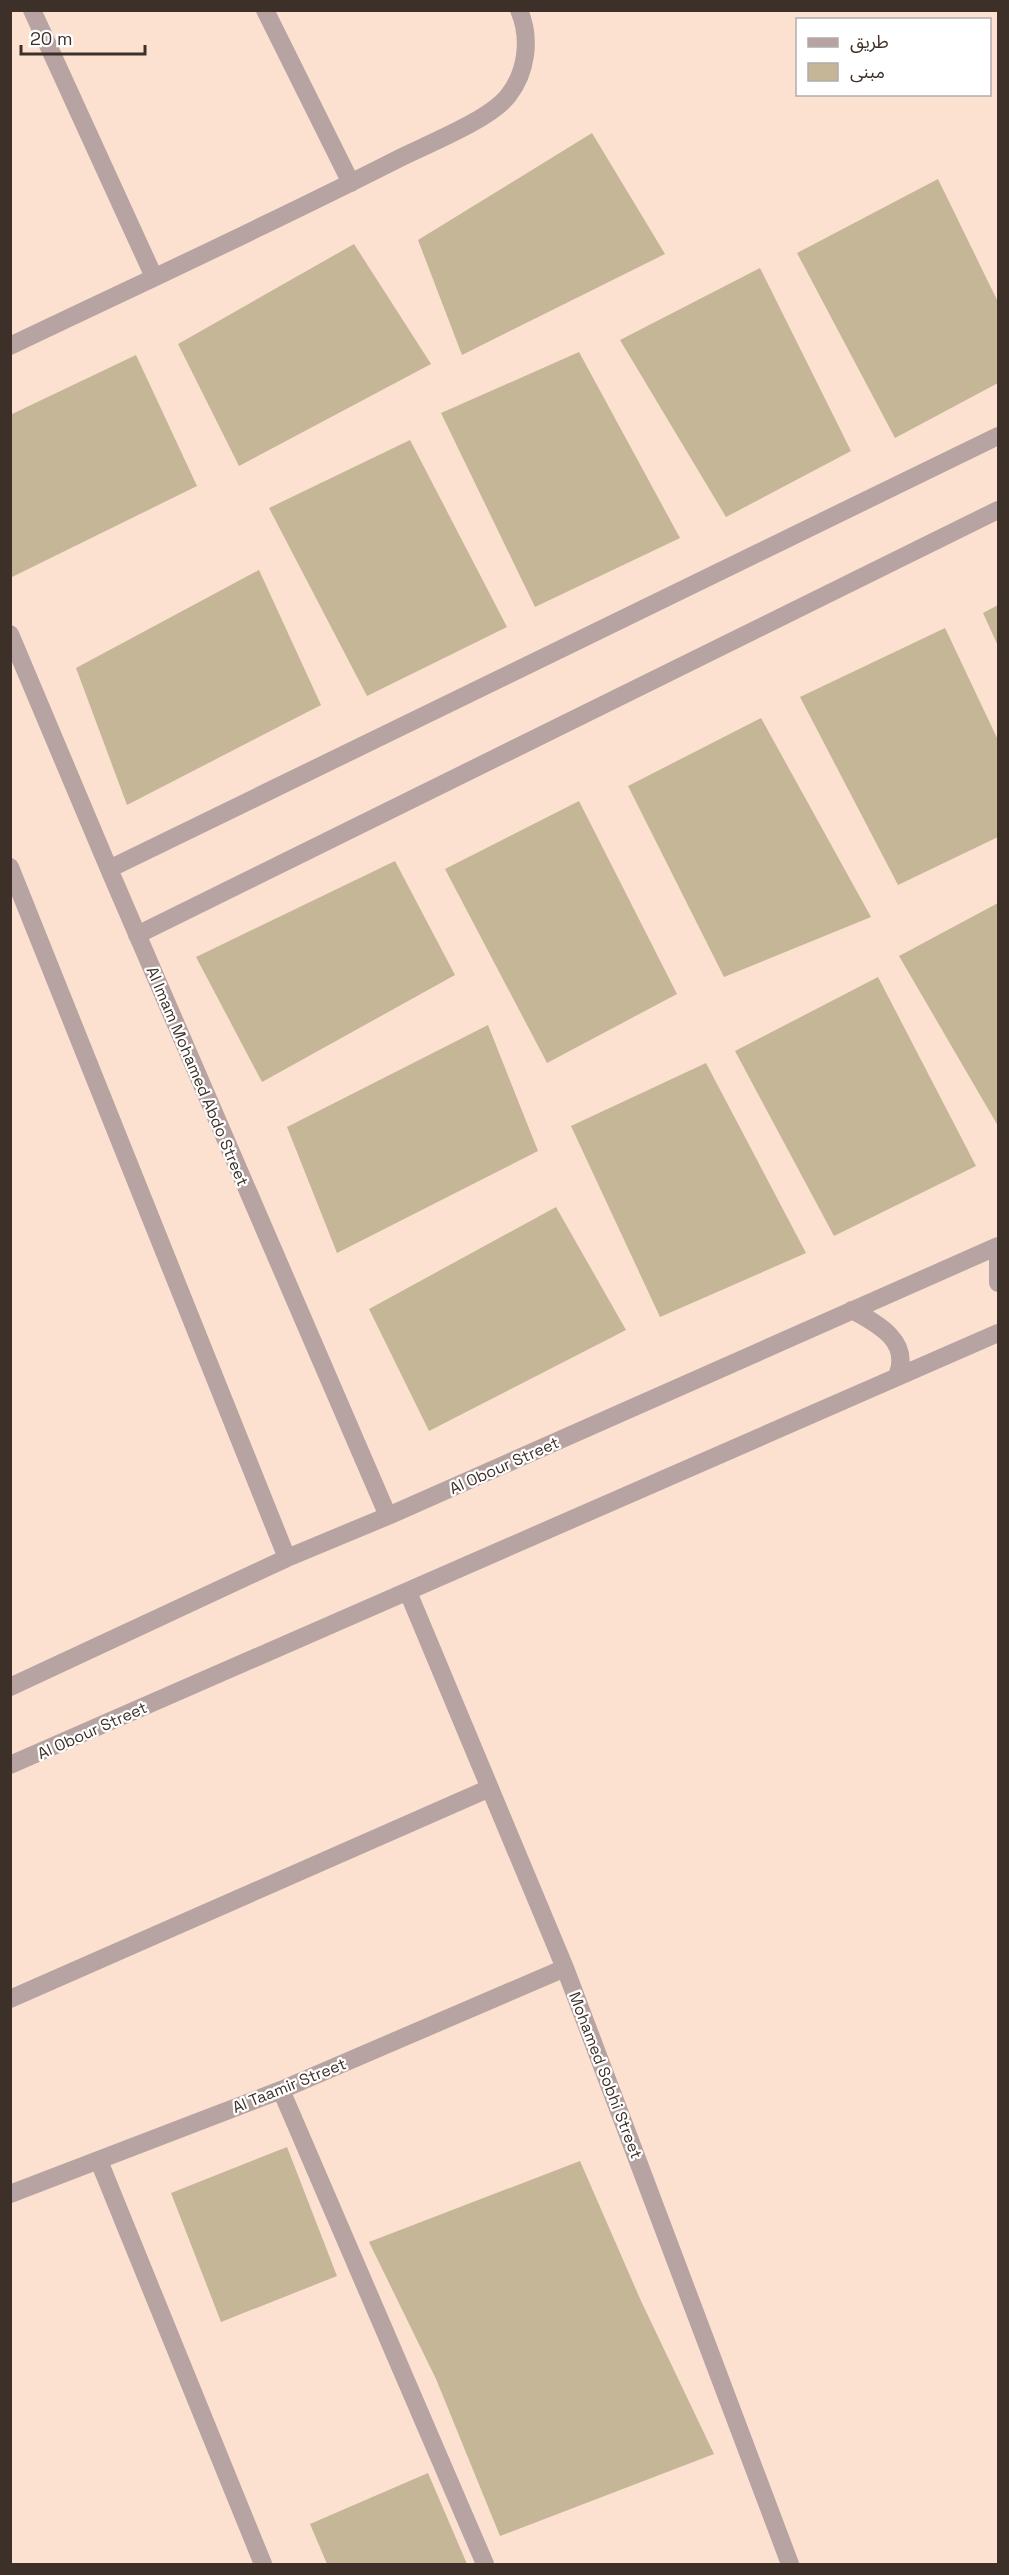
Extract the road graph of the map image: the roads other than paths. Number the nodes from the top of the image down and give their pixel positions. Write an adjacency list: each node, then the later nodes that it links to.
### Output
1 (32, 10): 5 (street)
2 (265, 10): 4 (street)
3 (519, 10): 4 (street)
4 (351, 183): 5 (street)
5 (154, 277): 6 (street)
6 (10, 346)
7 (999, 436): 11 (street)
8 (999, 510): 12 (street)
9 (10, 634): 11 (street, Al Imam Mohamed Abdo Street)
10 (10, 867): 20 (street)
11 (109, 869): 12 (street, Al Imam Mohamed Abdo Street)
12 (137, 935): 19 (street, Al Imam Mohamed Abdo Street)
13 (999, 1246): 16 (street, Al Obour Street)
14 (999, 1261): 15 (street)
15 (999, 1283)
16 (852, 1310): 18 (street); 19 (street, Al Obour Street)
17 (999, 1333): 18 (street, Al Obour Street)
18 (897, 1376): 21 (street, Al Obour Street)
19 (388, 1516): 20 (street, Al Obour Street)
20 (287, 1558): 22 (street, Al Obour Street)
21 (408, 1592): 23 (street, Al Obour Street); 24 (street, Mohamed Sobhi Street)
22 (10, 1687)
23 (10, 1765)
24 (490, 1788): 25 (street, Mohamed Sobhi Street); 26 (street)
25 (565, 1968): 27 (street, Al Taamir Street); 30 (street, Mohamed Sobhi Street)
26 (10, 1999)
27 (280, 2090): 28 (street, Al Taamir Street); 32 (street)
28 (99, 2161): 29 (street, Al Taamir Street); 31 (street)
29 (10, 2194)
30 (791, 2564)
31 (263, 2565)
32 (485, 2565)

